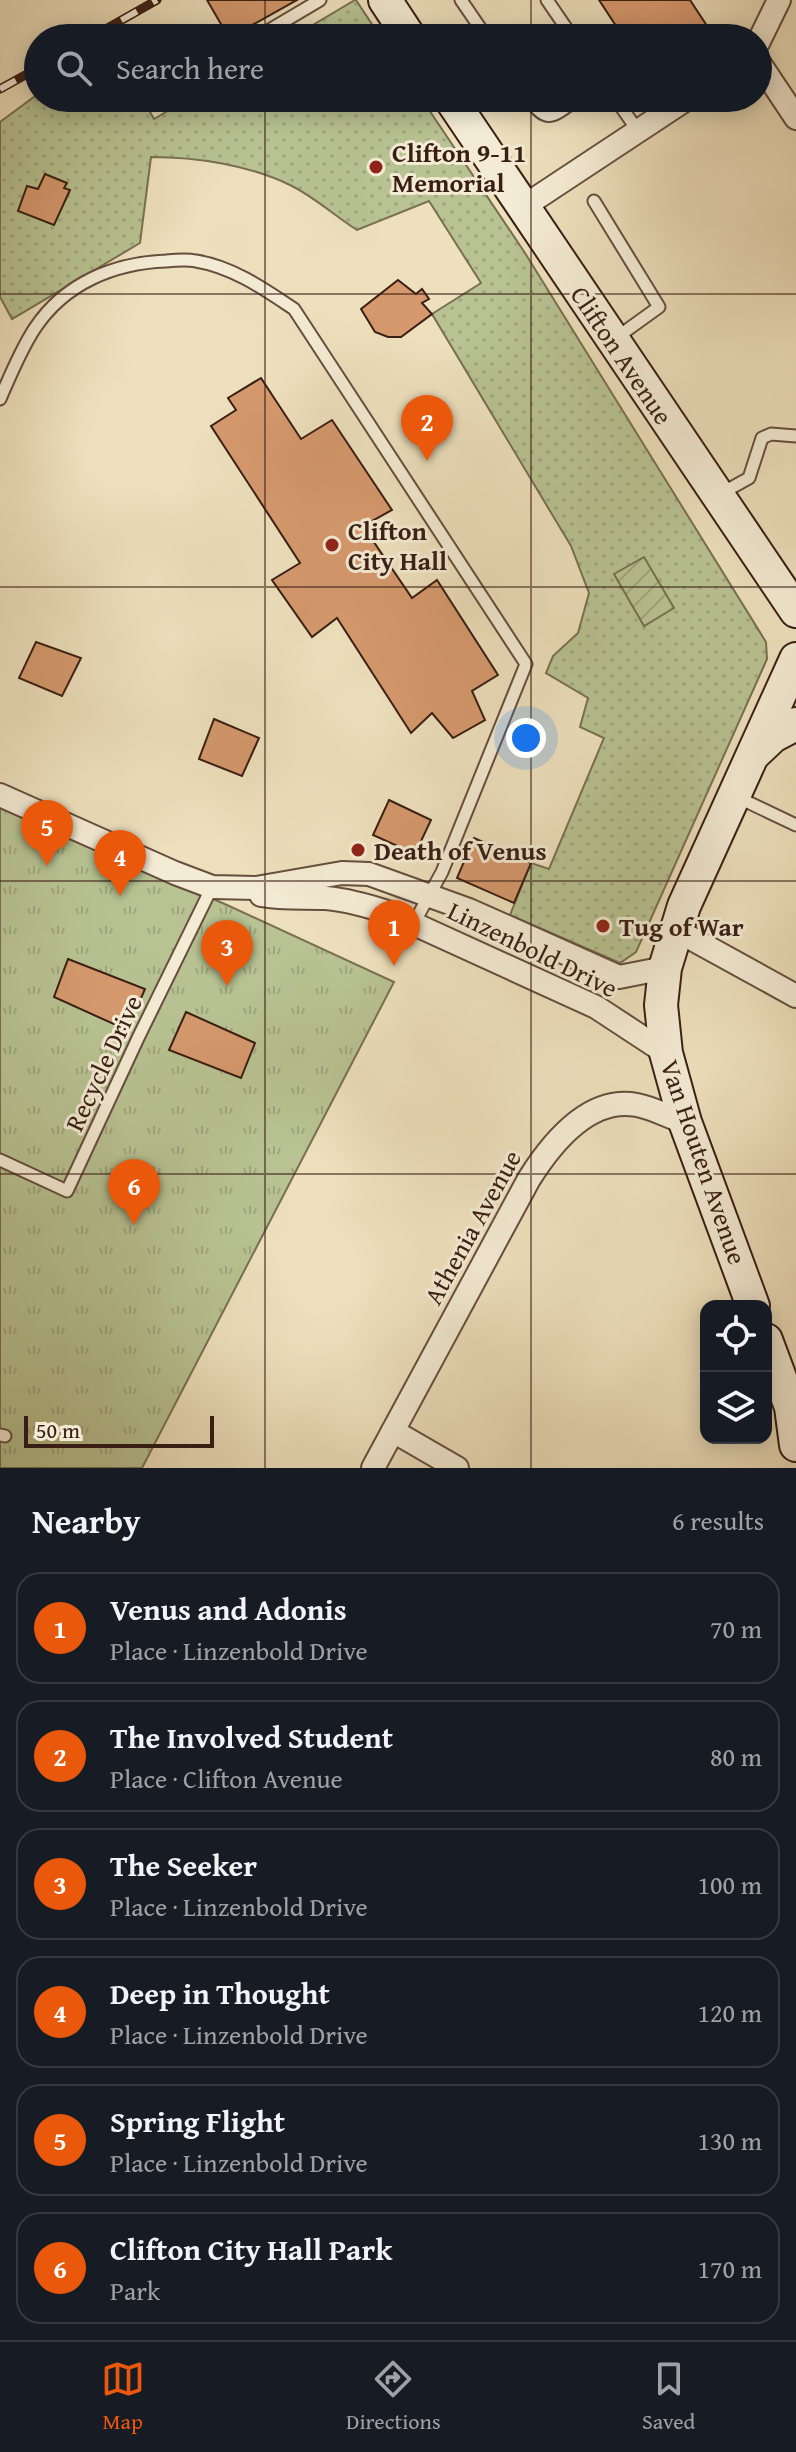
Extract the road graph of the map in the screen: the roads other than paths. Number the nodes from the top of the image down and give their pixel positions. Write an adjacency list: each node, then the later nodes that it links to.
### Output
1 (320, 0): 6 (lane)
2 (385, 0): 7 (main road)
3 (461, 0): 8 (lane)
4 (547, 0): 9 (lane)
5 (779, 0): 10 (street)
6 (280, 24)
7 (401, 24)
8 (477, 24)
9 (563, 24)
10 (767, 24)
11 (772, 82): 17 (street)
12 (459, 112): 20 (main road, Clifton Avenue)
13 (537, 112): 14 (lane)
14 (558, 112)
15 (625, 112): 18 (lane)
16 (667, 112): 18 (street)
17 (796, 118)
18 (638, 131): 20 (street)
19 (594, 201): 21 (lane)
20 (523, 207): 21 (main road, Clifton Avenue)
21 (612, 340): 24 (main road, Clifton Avenue)
22 (0, 399): 33 (lane)
23 (796, 436): 24 (lane)
24 (718, 496): 25 (main road, Clifton Avenue)
25 (796, 611)
26 (796, 659): 28 (main road, Van Houten Avenue)
27 (796, 724): 28 (main road)
28 (754, 753): 30 (main road, Van Houten Avenue)
29 (0, 795): 32 (street, Linzenbold Drive)
30 (734, 796): 31 (lane); 35 (main road, Van Houten Avenue)
31 (796, 825)
32 (220, 888): 33 (street, Linzenbold Drive); 34 (street, Linzenbold Drive); 40 (lane, Recycle Drive)
33 (429, 895): 34 (lane); 36 (street, Linzenbold Drive)
34 (414, 923): 38 (street, Linzenbold Drive)
35 (676, 930): 36 (main road, Van Houten Avenue); 37 (street)
36 (665, 968): 38 (main road, Van Houten Avenue)
37 (796, 996)
38 (666, 1053): 39 (main road, Van Houten Avenue)
39 (685, 1122): 41 (main road, Van Houten Avenue); 44 (street, Athenia Avenue)
40 (0, 1160)
41 (751, 1300)
42 (772, 1357): 43 (main road)
43 (795, 1423)
44 (393, 1431): 45 (street, Athenia Avenue); 46 (street)
45 (373, 1468)
46 (457, 1468)

